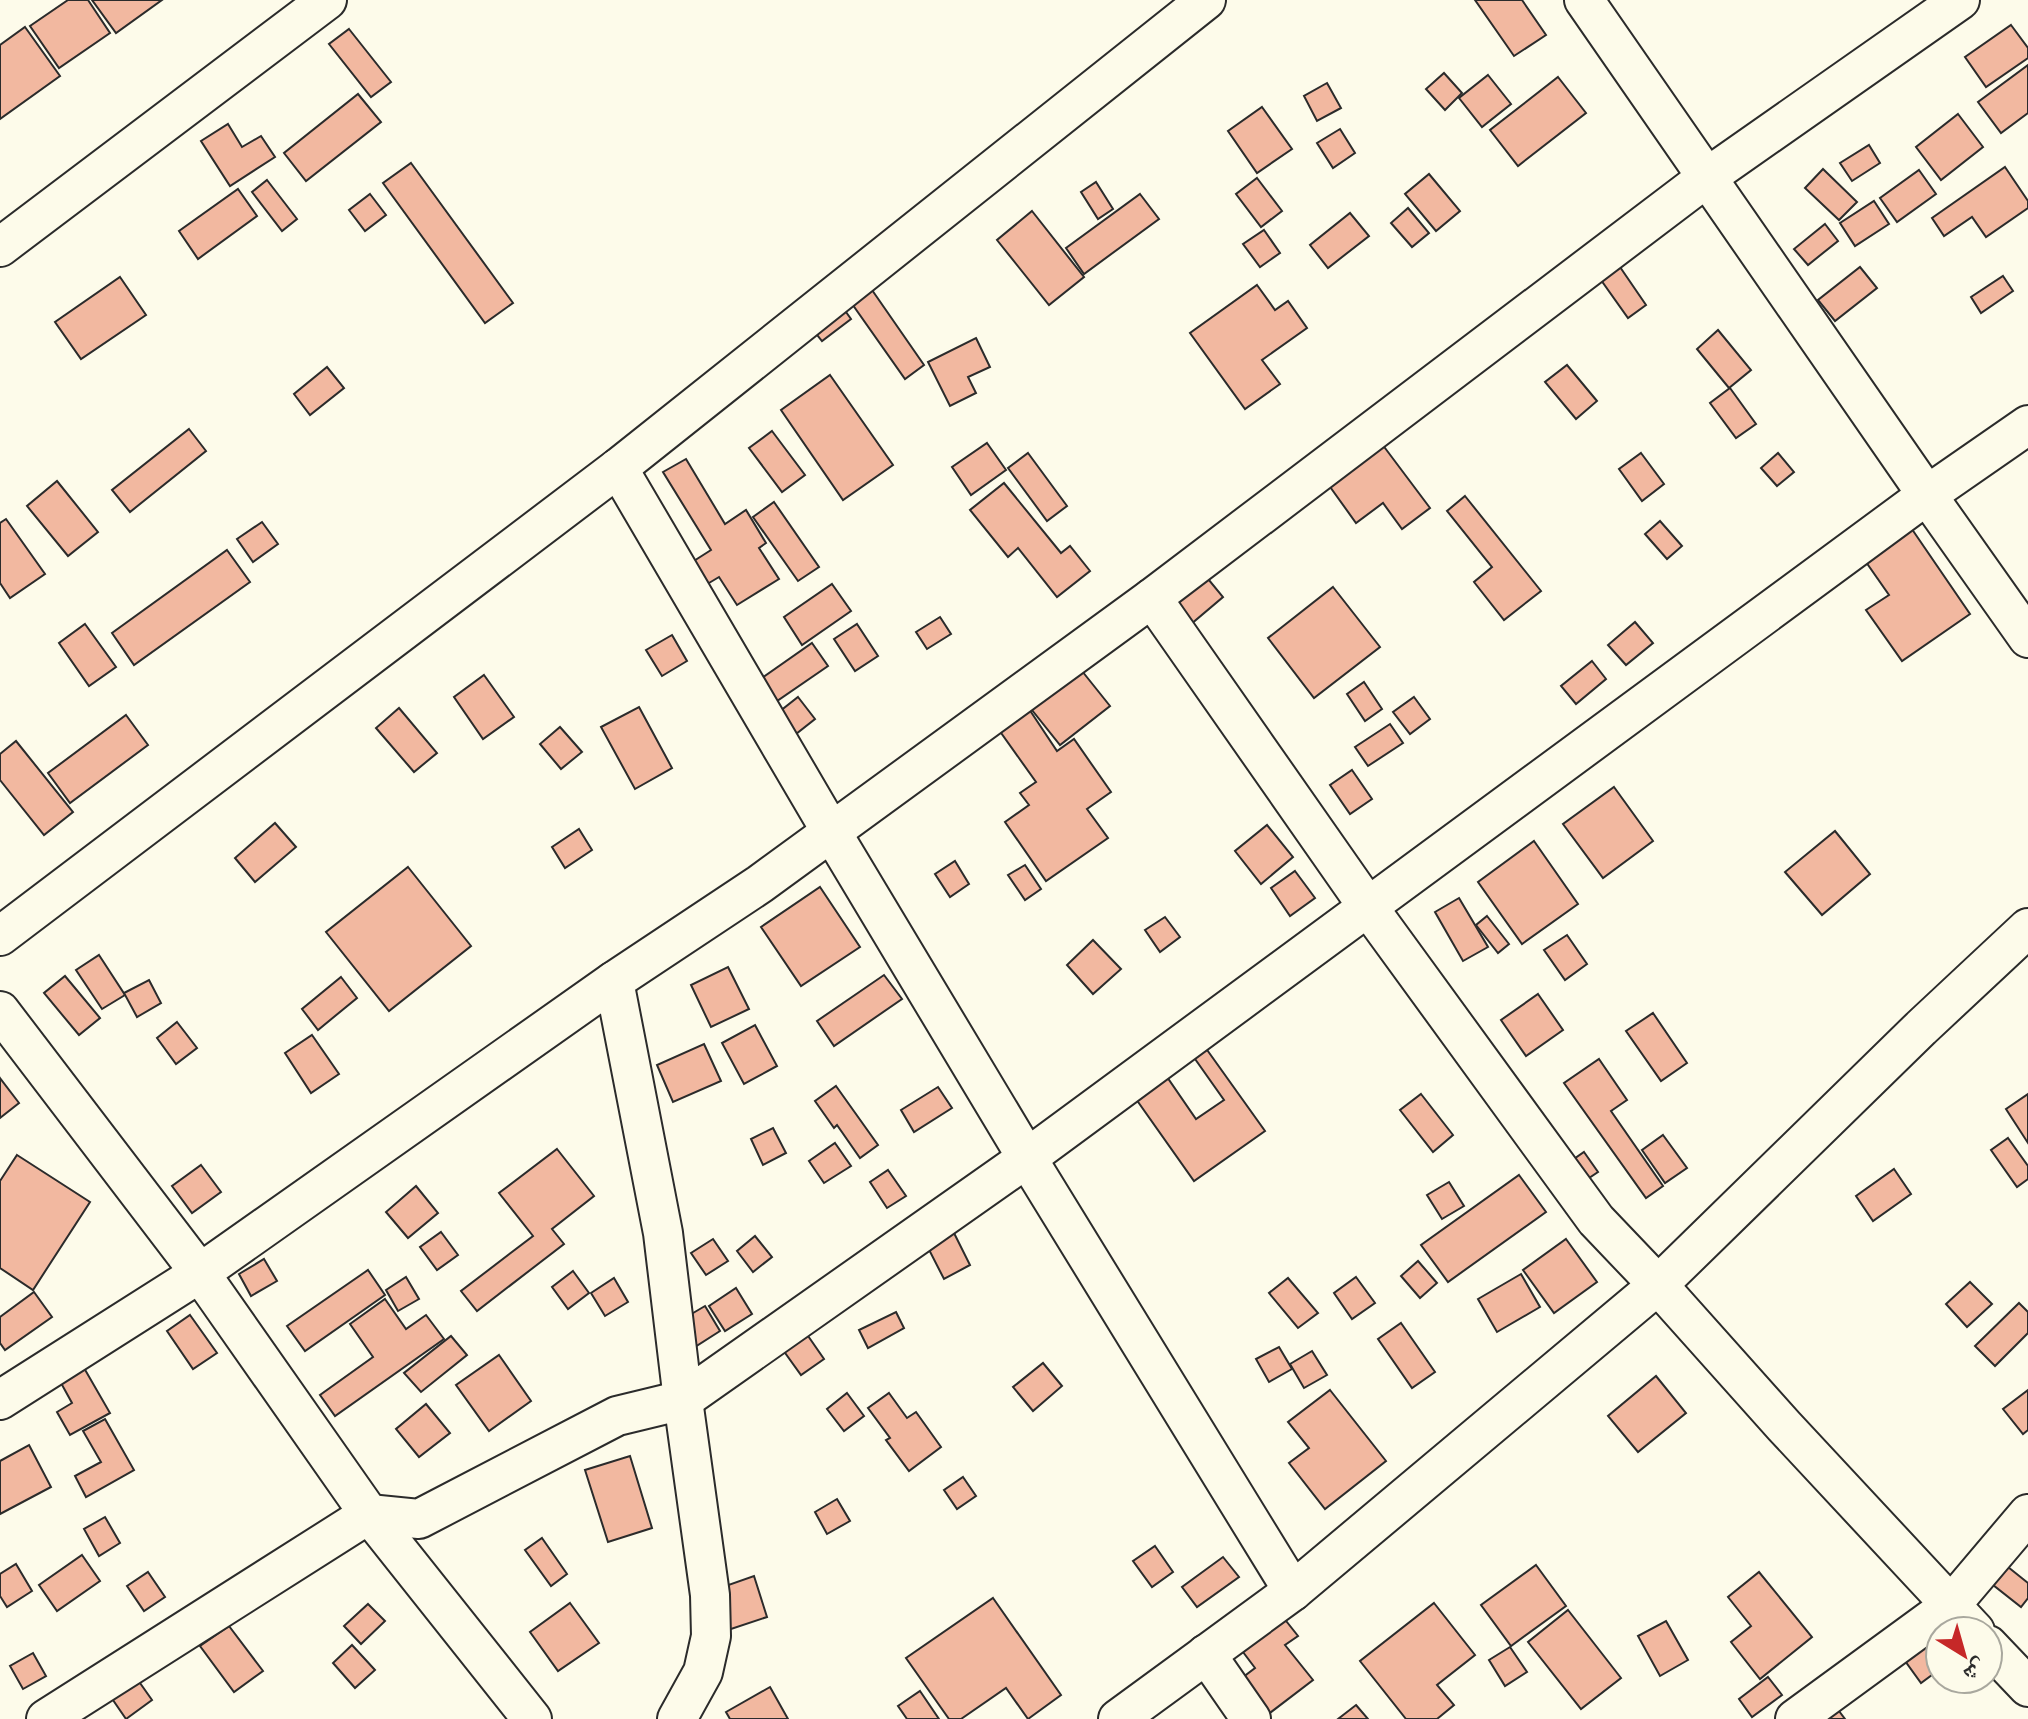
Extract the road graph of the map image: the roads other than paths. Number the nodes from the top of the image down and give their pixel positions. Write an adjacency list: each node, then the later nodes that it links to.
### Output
1 (327, 0): 6 (street)
2 (1206, 0): 8 (street)
3 (1584, 0): 5 (street)
4 (1960, 0): 5 (street)
5 (1706, 178): 9 (street); 10 (street)
6 (0, 247)
7 (2028, 425): 9 (street)
8 (618, 468): 12 (street); 15 (street)
9 (1927, 495): 11 (street); 13 (street)
10 (1152, 598): 12 (street); 13 (street)
11 (2028, 638)
12 (832, 833): 16 (street); 18 (street)
13 (1368, 907): 18 (street); 20 (street)
14 (2028, 928): 20 (street)
15 (0, 936)
16 (614, 981): 19 (street); 22 (street)
17 (0, 1011): 19 (street)
18 (1027, 1158): 22 (street); 25 (street)
19 (200, 1273): 21 (street); 23 (street)
20 (1658, 1285): 25 (street); 26 (street)
21 (0, 1400)
22 (683, 1400): 23 (street); 34 (street)
23 (369, 1514): 32 (street); 33 (street)
24 (2028, 1514): 27 (street)
25 (1293, 1591): 29 (street)
26 (1960, 1615)
27 (1965, 1615)
28 (1924, 1641): 37 (street)
29 (1206, 1654): 35 (street); 36 (street)
30 (2004, 1662): 31 (street)
31 (2028, 1687)
32 (46, 1719)
33 (532, 1719)
34 (677, 1719)
35 (1118, 1719)
36 (1251, 1719)
37 (1795, 1719)

